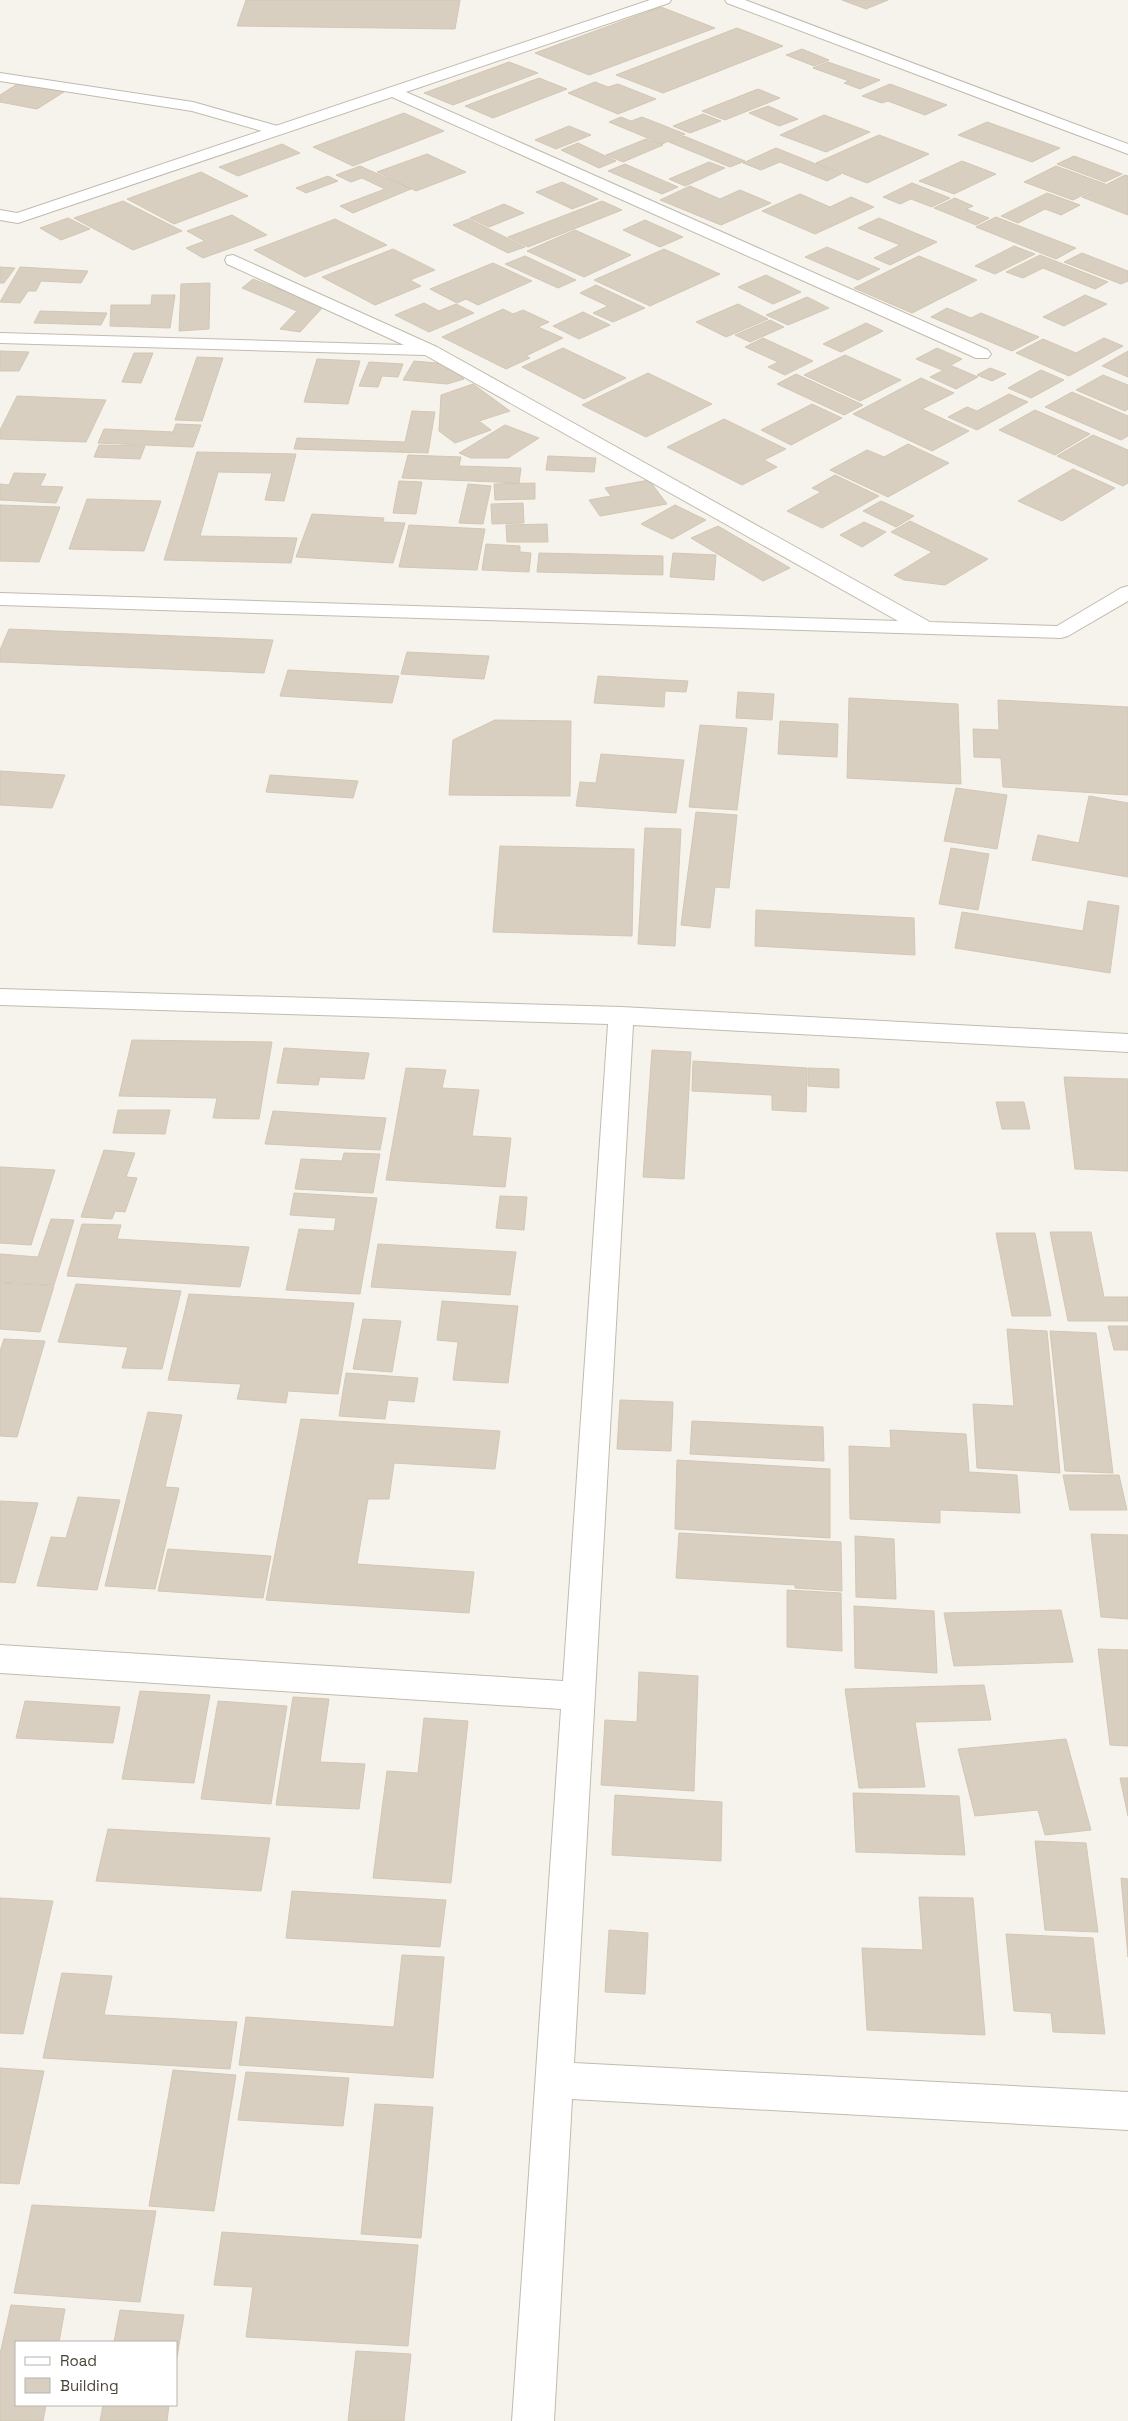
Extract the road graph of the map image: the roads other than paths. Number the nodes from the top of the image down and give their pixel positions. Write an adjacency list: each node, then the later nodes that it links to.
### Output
1 (664, 0): 4 (street)
2 (732, 0): 6 (street)
3 (0, 77): 5 (street)
4 (392, 90): 5 (street); 11 (street)
5 (276, 130): 7 (street)
6 (1128, 149)
7 (0, 215)
8 (233, 260): 10 (street)
9 (0, 338): 10 (street)
10 (431, 351): 14 (street)
11 (982, 354)
12 (1128, 592): 14 (street)
13 (0, 599): 14 (street)
14 (927, 628)
15 (0, 997): 16 (street)
16 (621, 1016): 17 (street); 19 (street)
17 (1128, 1043)
18 (0, 1658): 19 (street)
19 (577, 1696): 20 (street)
20 (555, 2080): 21 (street); 22 (street)
21 (1128, 2111)
22 (533, 2421)

